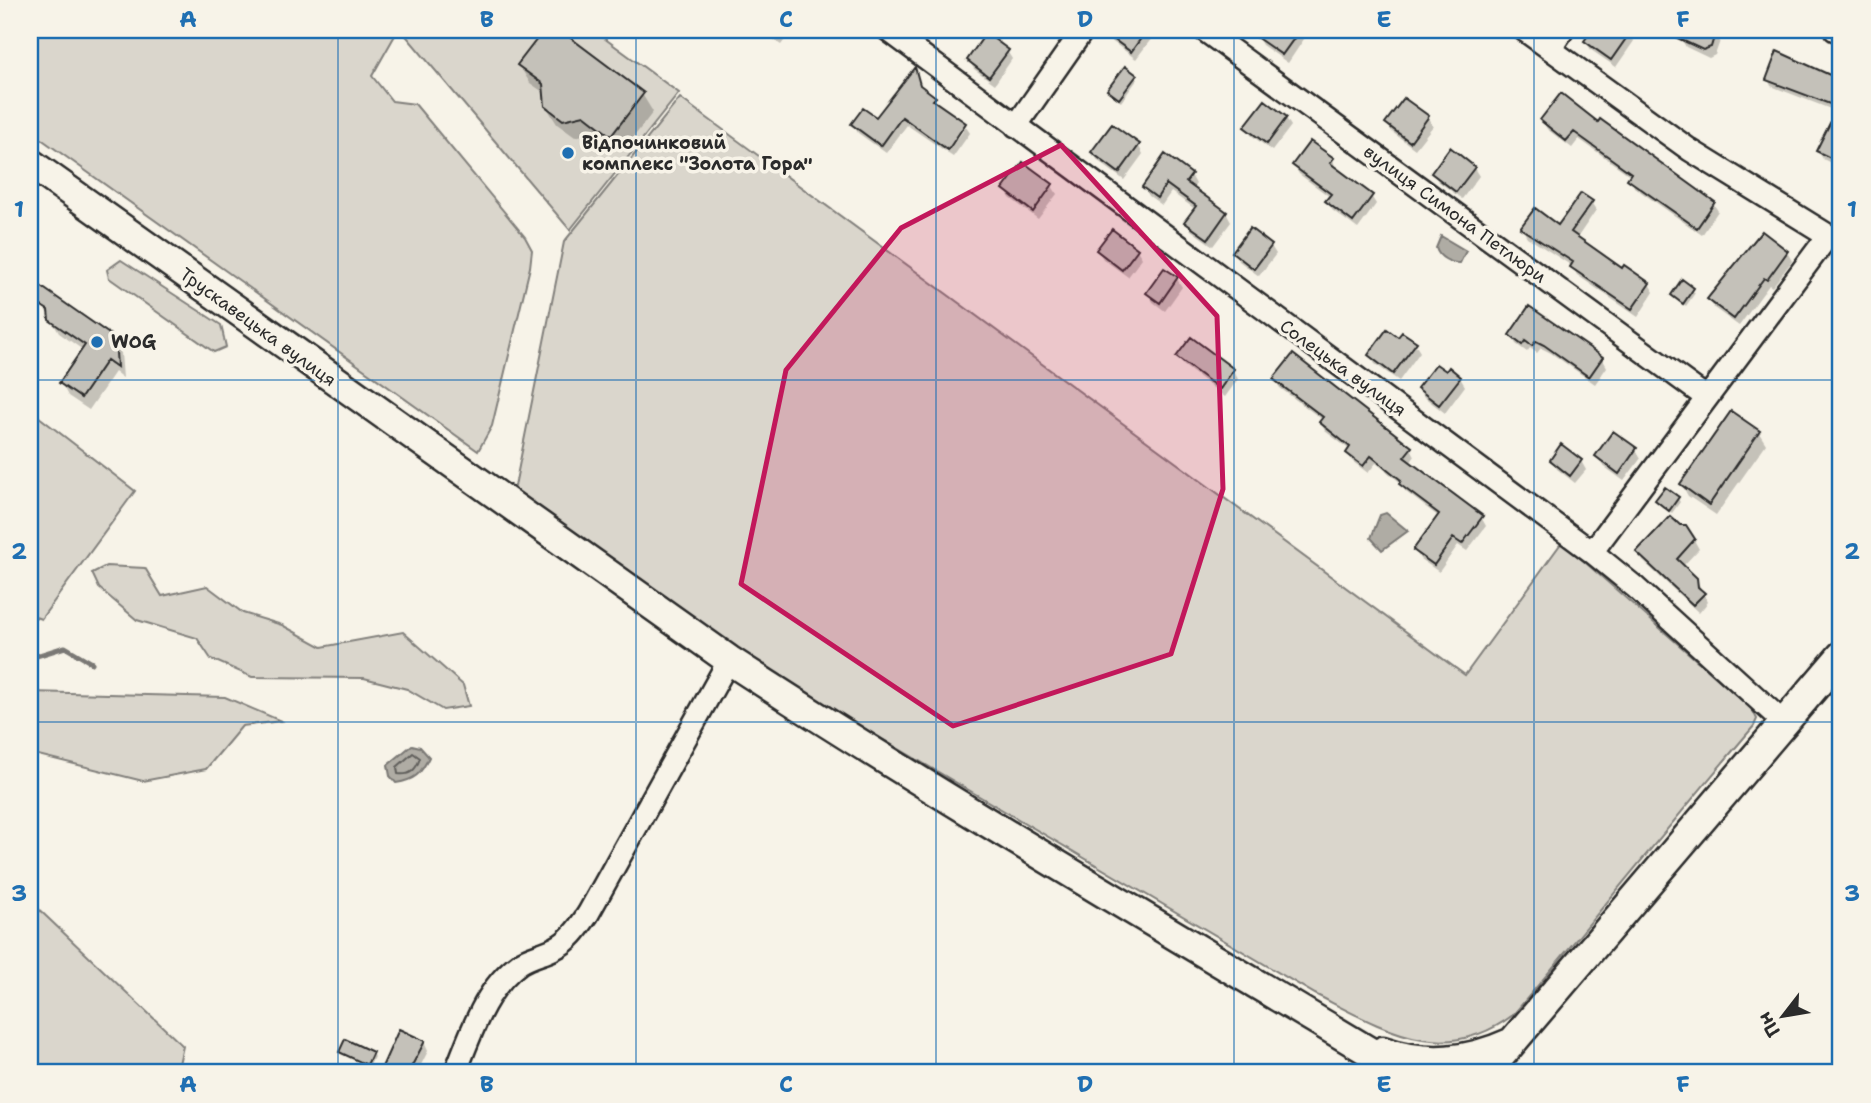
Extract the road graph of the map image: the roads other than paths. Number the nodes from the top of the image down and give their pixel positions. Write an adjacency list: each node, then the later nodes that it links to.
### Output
1 (888, 30): 9 (street, Солецька вулиця)
2 (1083, 30): 9 (street)
3 (1204, 30): 12 (street, вулиця Симона Петлюри)
4 (1524, 30): 8 (street)
5 (1563, 30): 8 (street)
6 (1835, 30): 7 (street)
7 (1841, 32)
8 (1550, 49): 11 (street)
9 (1016, 126): 13 (street, Солецька вулиця)
10 (30, 163): 15 (main road, Трускавецька вулиця)
11 (1837, 238): 12 (street)
12 (1707, 398): 13 (street)
13 (1592, 552): 16 (street, Солецька вулиця)
14 (1841, 656): 16 (main road)
15 (729, 660): 17 (main road, Трускавецька вулиця); 19 (street)
16 (1783, 722): 18 (main road)
17 (1350, 1040): 18 (main road); 20 (main road); 21 (main road)
18 (1514, 1041): 22 (main road)
19 (455, 1073)
20 (1382, 1073)
21 (1405, 1073)
22 (1486, 1073)

